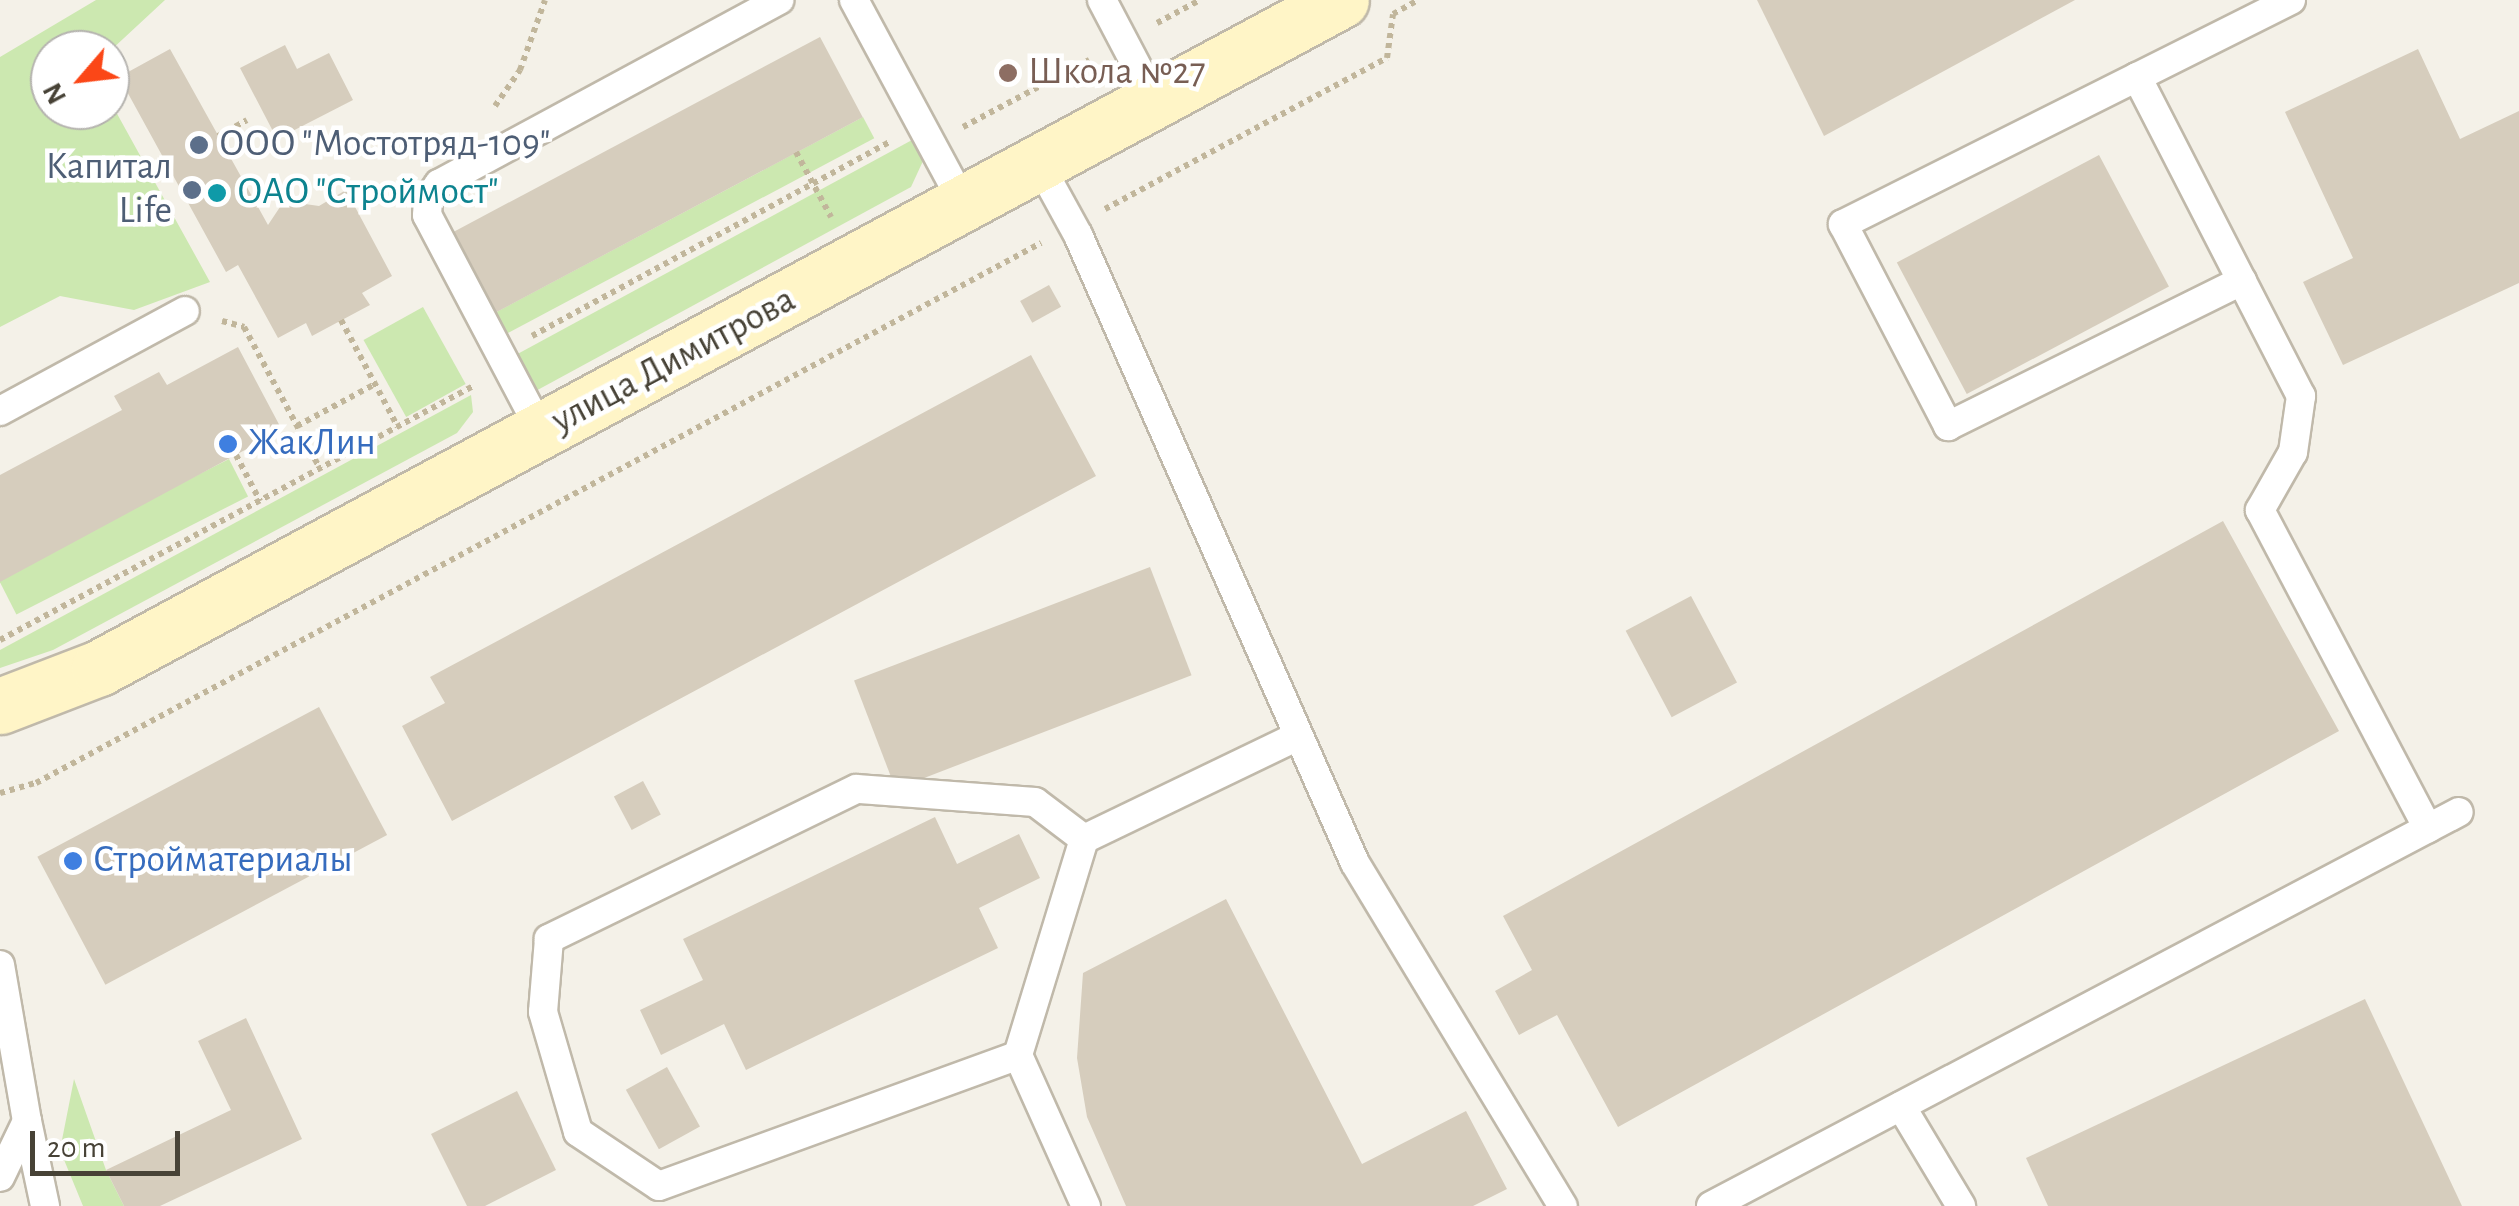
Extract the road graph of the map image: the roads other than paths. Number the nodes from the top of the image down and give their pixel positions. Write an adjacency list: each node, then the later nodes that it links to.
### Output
1 (779, 0): 13 (lane)
2 (854, 0): 9 (lane)
3 (1102, 0): 7 (lane)
4 (1341, 0): 7 (main road, улица Димитрова)
5 (2291, 0): 6 (lane)
6 (2137, 77): 10 (lane); 10 (lane)
7 (1155, 101): 8 (main road, улица Димитрова)
8 (1039, 164): 9 (main road, улица Димитрова); 15 (lane)
9 (964, 204): 13 (main road, улица Димитрова)
10 (2242, 281): 17 (lane)
11 (185, 311): 12 (lane)
12 (0, 411)
13 (542, 433): 14 (main road, улица Димитрова)
14 (0, 706)
15 (1298, 736): 18 (lane); 26 (lane)
16 (2459, 812): 17 (lane)
17 (2428, 828): 21 (lane)
18 (1084, 839): 20 (lane); 20 (lane)
19 (0, 965): 22 (lane)
20 (1018, 1055): 25 (lane)
21 (1901, 1106): 27 (lane); 28 (lane)
22 (27, 1121): 23 (lane); 24 (lane)
23 (0, 1177)
24 (45, 1206)
25 (1086, 1206)
26 (1563, 1206)
27 (1711, 1206)
28 (1961, 1206)

